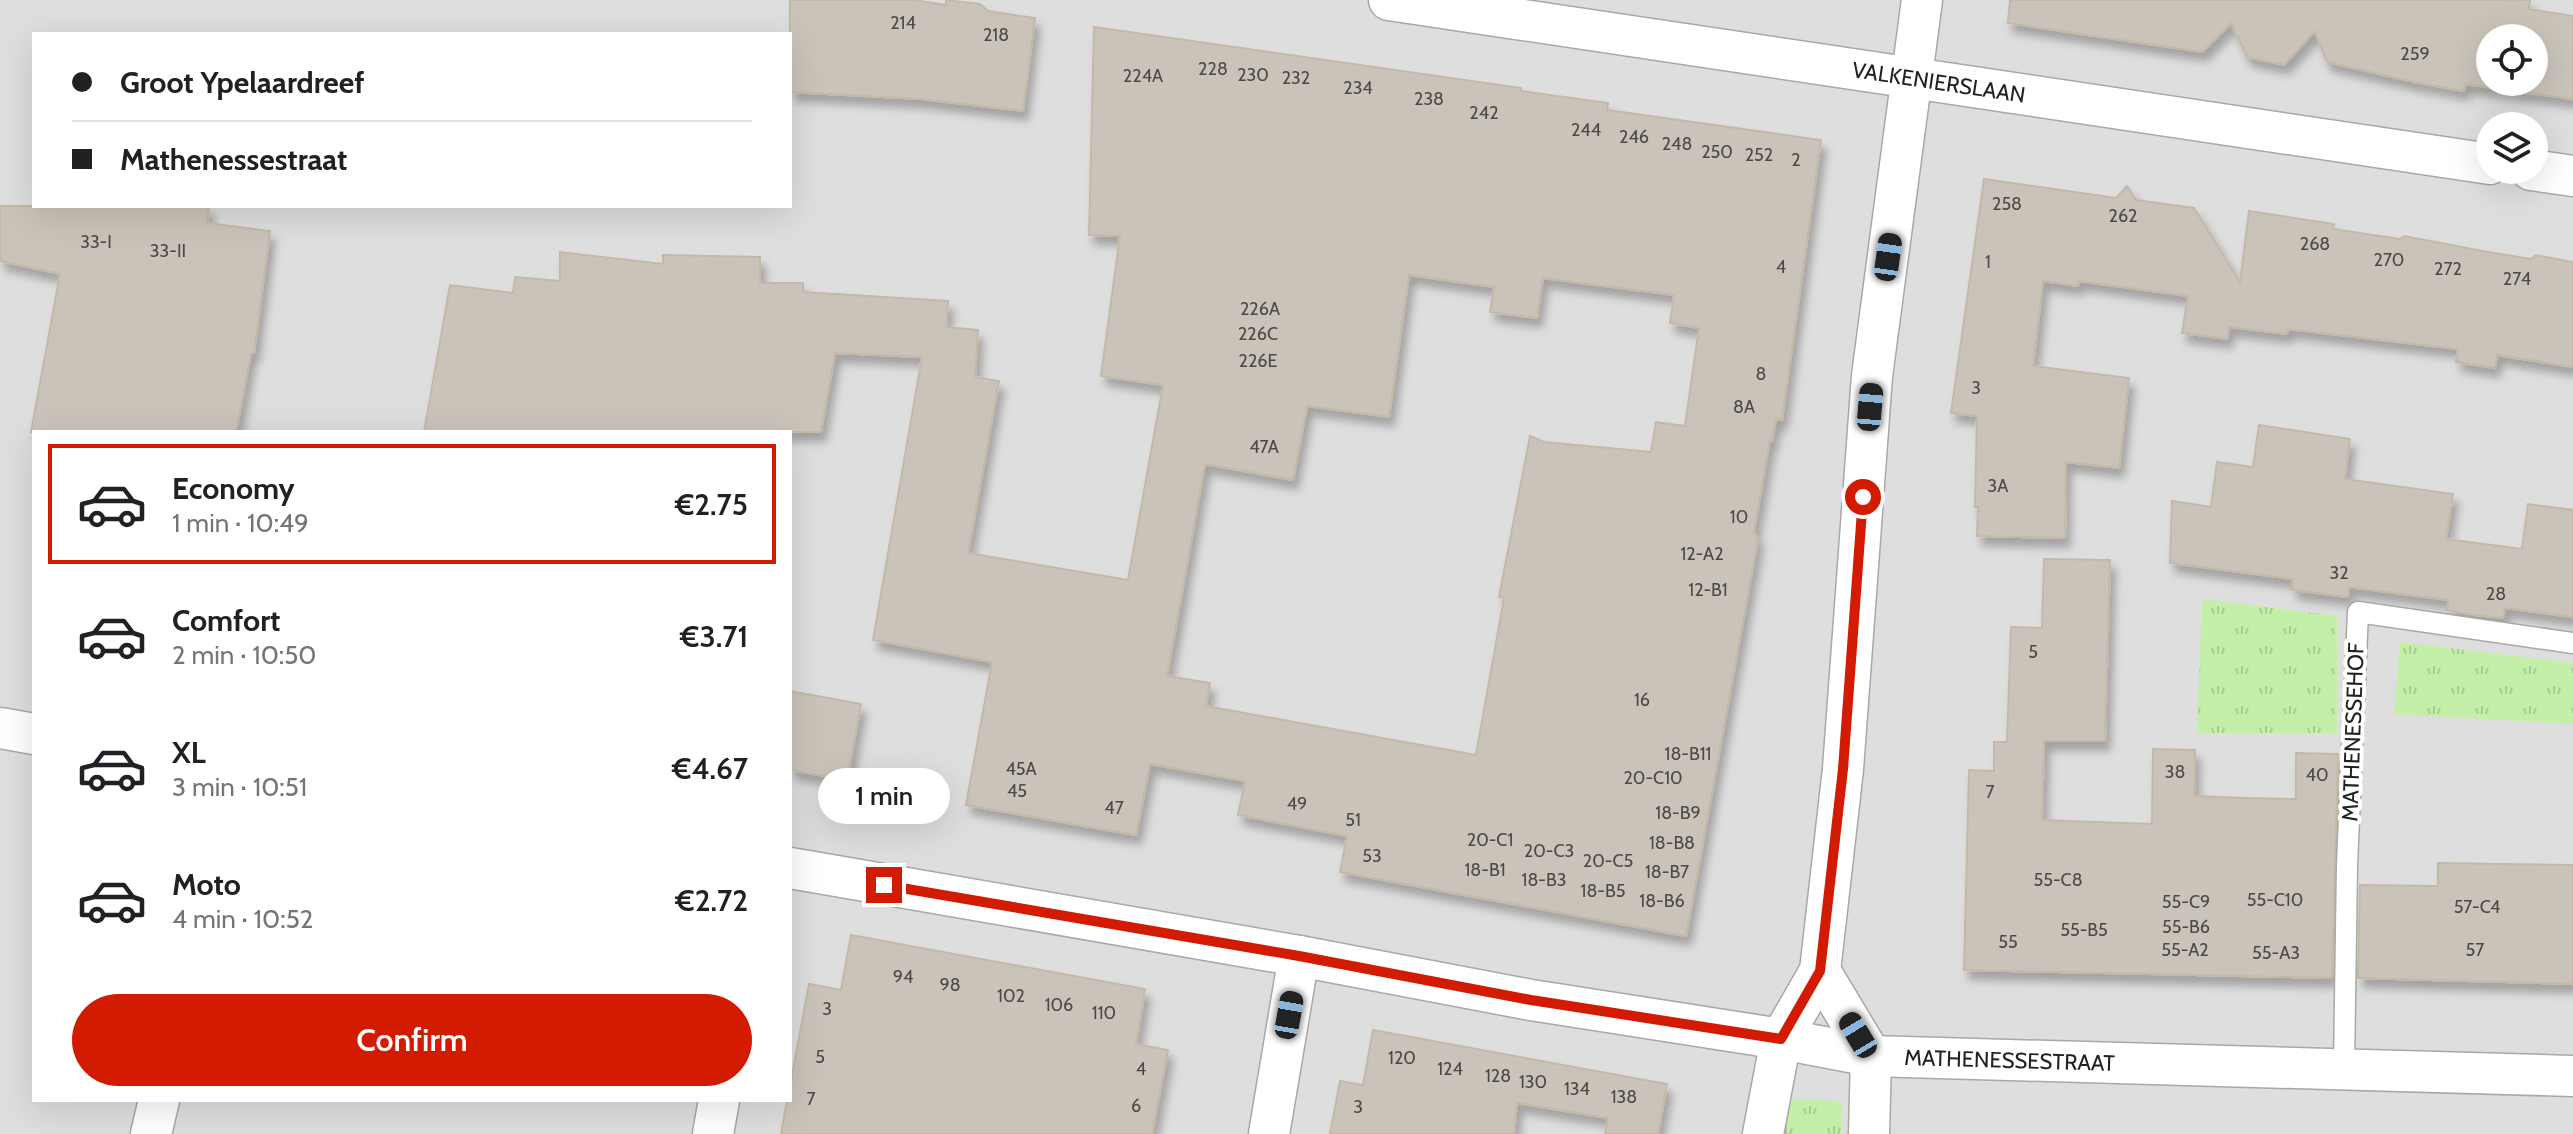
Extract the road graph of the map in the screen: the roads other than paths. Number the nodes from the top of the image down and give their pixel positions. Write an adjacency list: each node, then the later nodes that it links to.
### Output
1 (1389, 0): 3 (street, VALKENIERSLAAN)
2 (1922, 0): 3 (street)
3 (1912, 78): 4 (street, VALKENIERSLAAN); 12 (street)
4 (2476, 162)
5 (2548, 172): 6 (street)
6 (2573, 176)
7 (2573, 643): 15 (lane, MATHENESSEHOF)
8 (0, 728): 9 (street)
9 (32, 734)
10 (792, 868): 11 (street, MATHENESSESTRAAT)
11 (1299, 956): 13 (street, MATHENESSESTRAAT); 21 (street)
12 (1820, 971): 13 (street); 14 (street)
13 (1781, 1039): 14 (street, MATHENESSESTRAAT); 22 (street)
14 (1871, 1056): 15 (street, MATHENESSESTRAAT); 23 (street)
15 (2344, 1069): 16 (street, MATHENESSESTRAAT)
16 (2573, 1076)
17 (159, 1102): 19 (street)
18 (719, 1102): 20 (street)
19 (151, 1134)
20 (713, 1134)
21 (1269, 1134)
22 (1763, 1134)
23 (1869, 1134)

